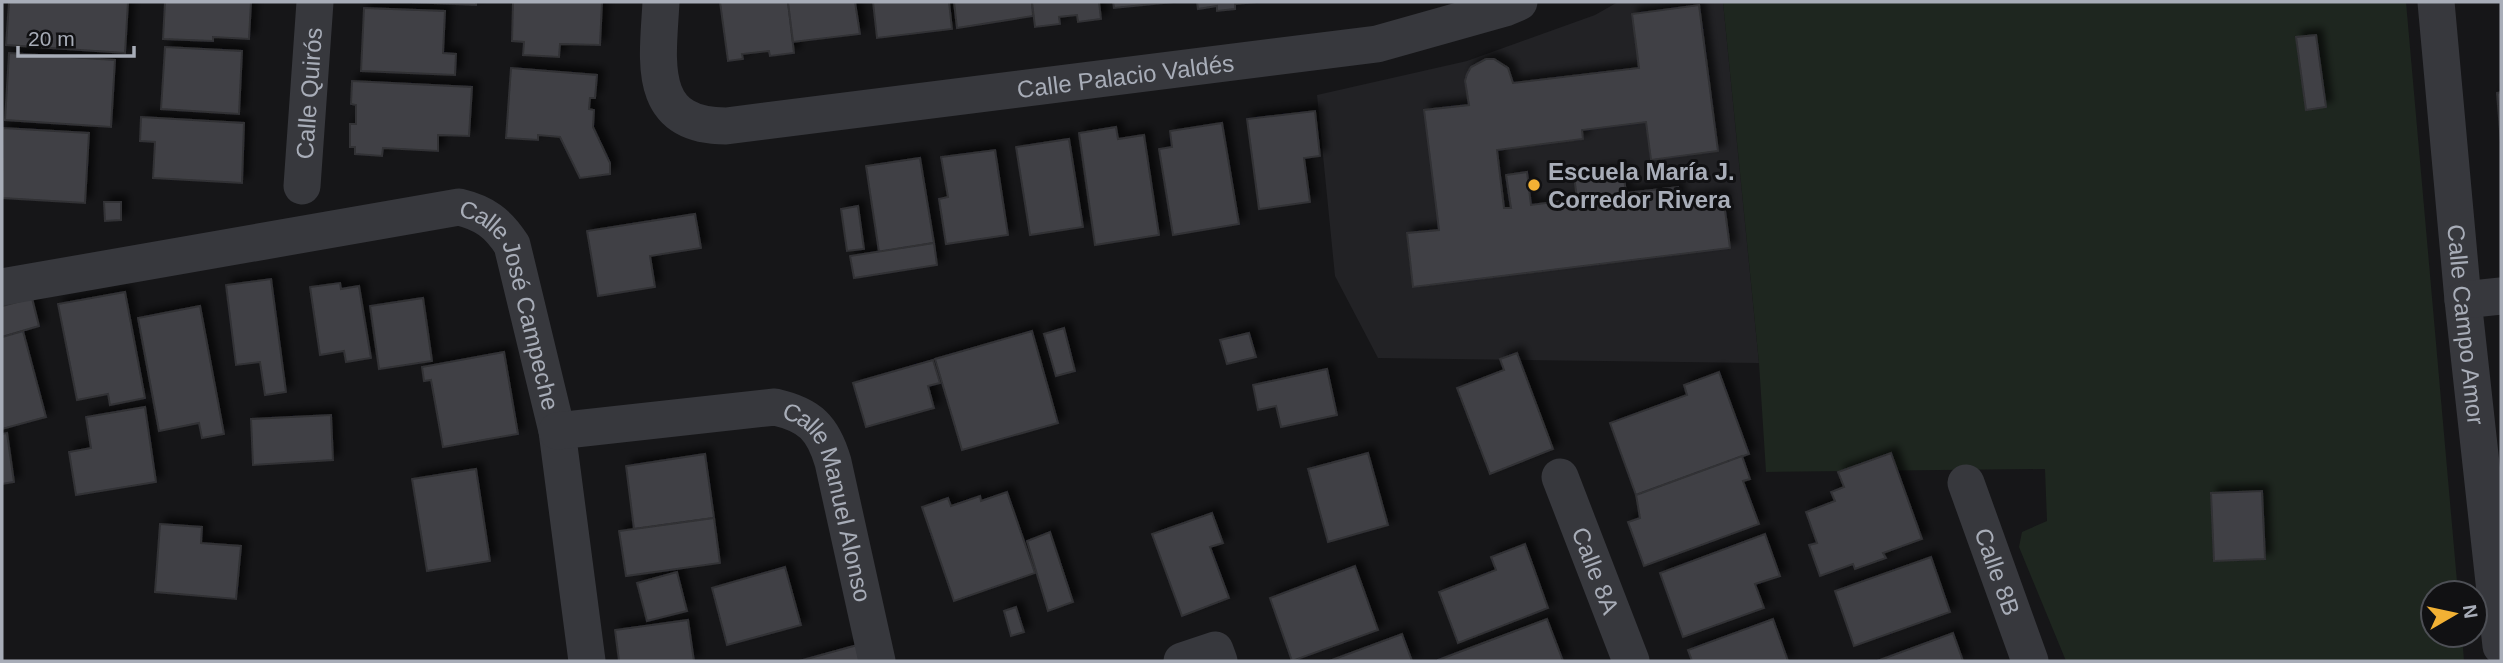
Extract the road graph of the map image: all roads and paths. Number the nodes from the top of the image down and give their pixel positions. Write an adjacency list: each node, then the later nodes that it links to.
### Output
1 (314, 2): 5 (street, Calle Quirós)
2 (661, 2): 3 (street, Calle Palacio Valdés)
3 (1519, 2)
4 (2436, 2): 8 (street, Calle Campo Amor)
5 (302, 186)
6 (2, 287): 9 (street, Calle José Campeche)
7 (2501, 296): 8 (street)
8 (2463, 300): 12 (street, Calle Campo Amor)
9 (556, 431): 13 (street, Calle José Campeche); 14 (street, Calle Manuel Alonso)
10 (1560, 477): 17 (street, Calle 8A)
11 (1966, 483): 18 (street, Calle 8B)
12 (2501, 646)
13 (587, 661)
14 (877, 661)
15 (1182, 661): 16 (street)
16 (1219, 661)
17 (1631, 661)
18 (2030, 661)

